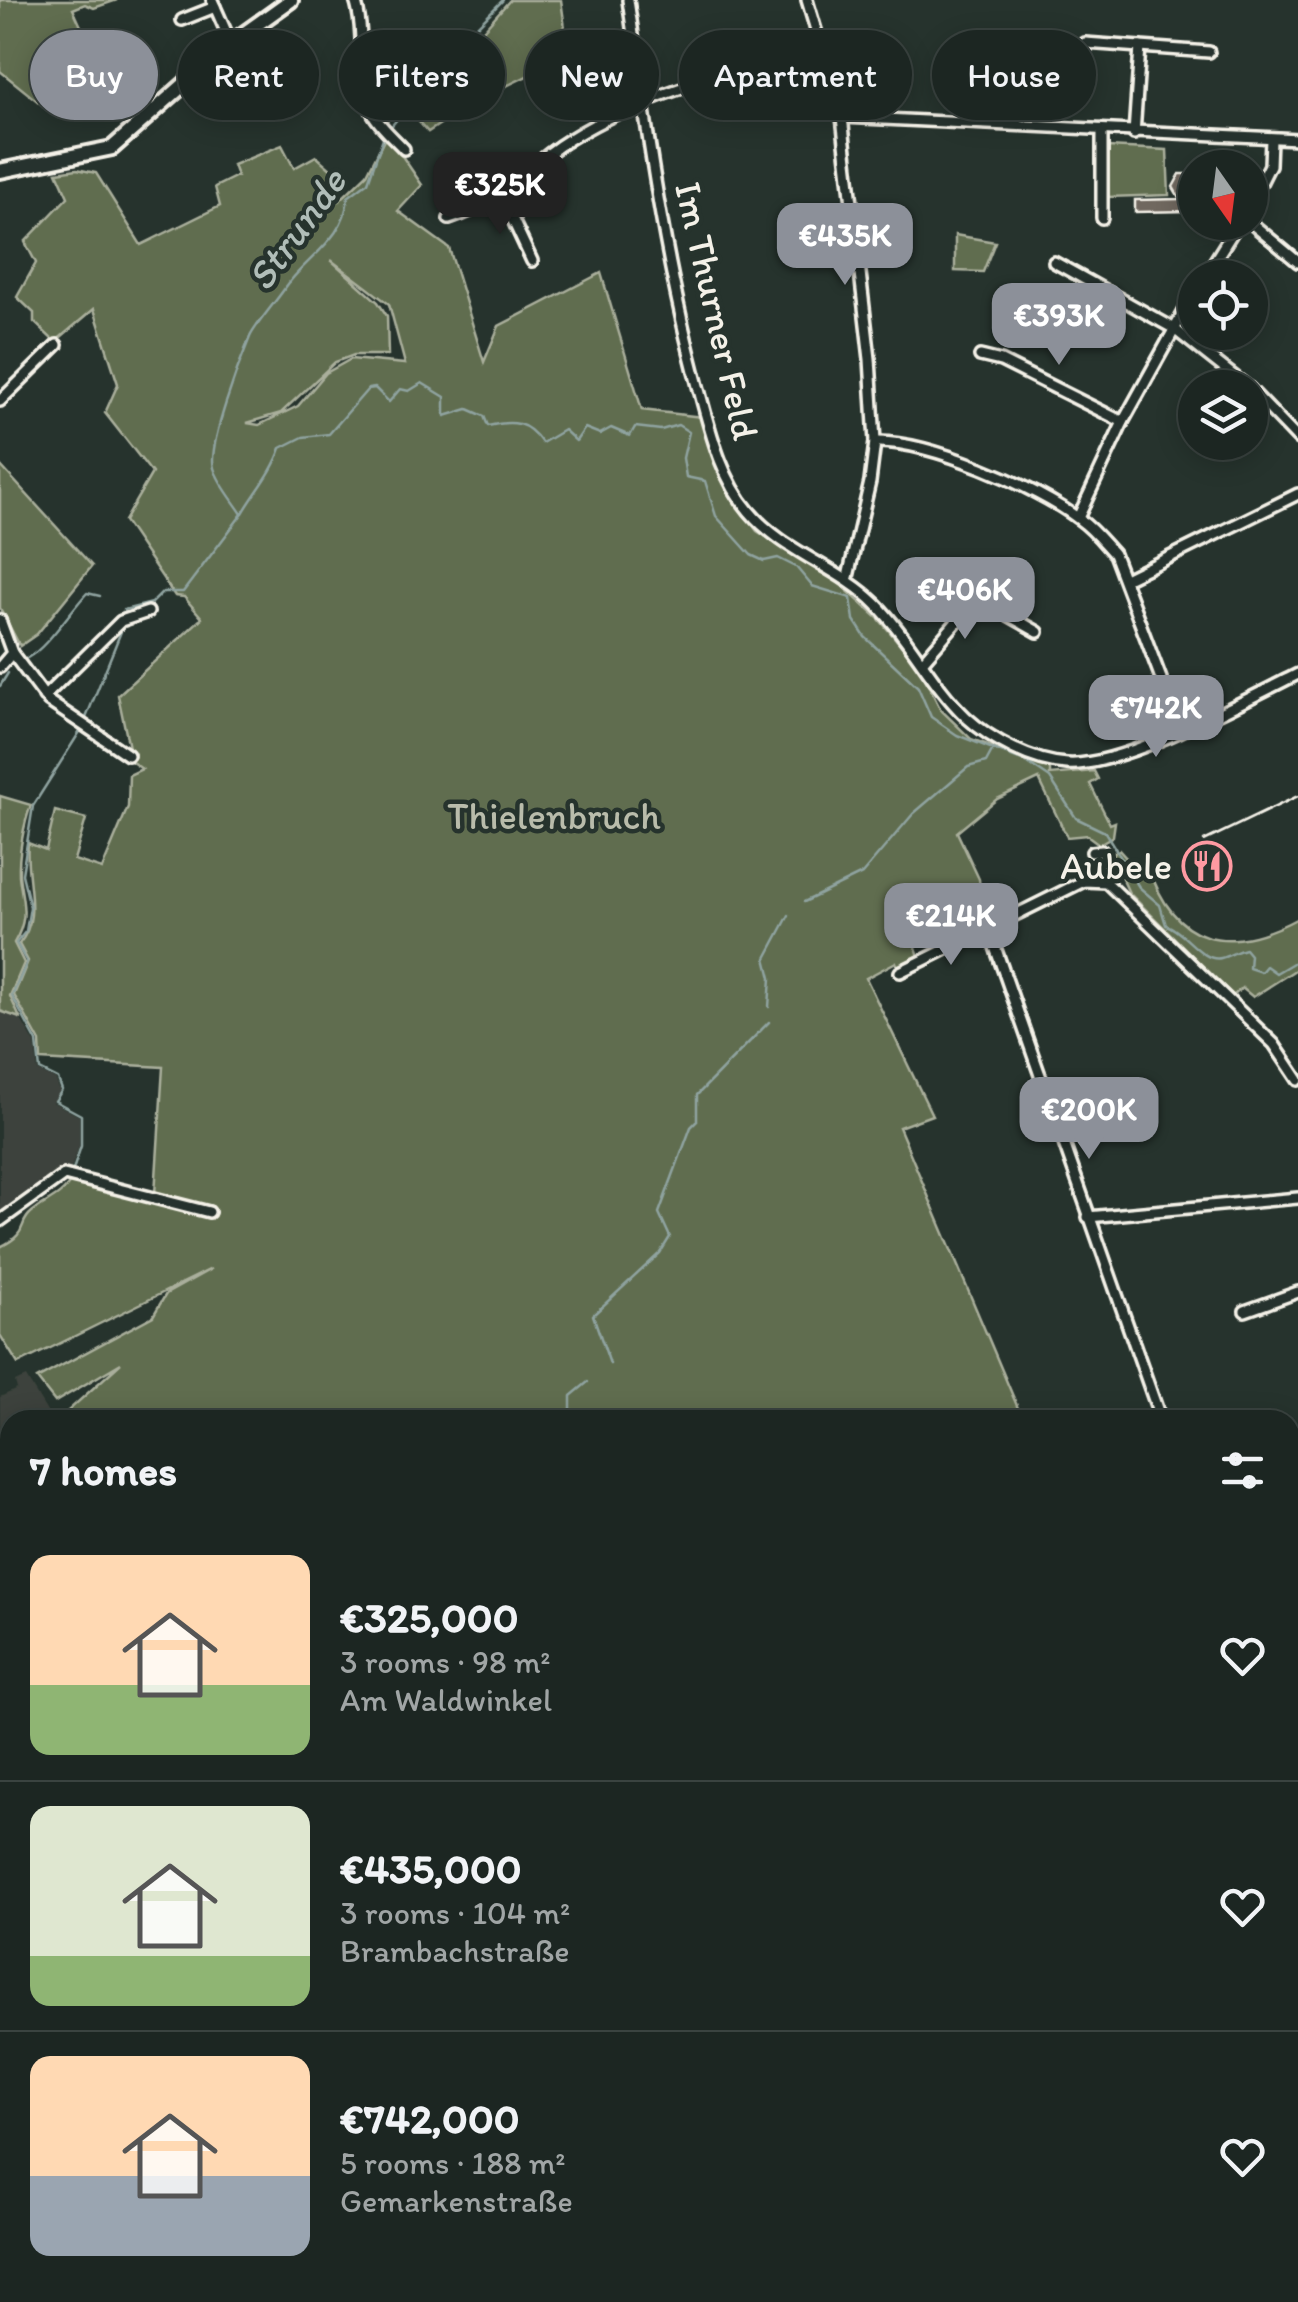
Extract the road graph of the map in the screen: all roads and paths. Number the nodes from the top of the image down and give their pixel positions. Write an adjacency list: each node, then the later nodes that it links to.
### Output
1 (291, 0): 8 (street)
2 (355, 0): 23 (street)
3 (628, 0): 9 (street, Im Thurner Feld)
4 (807, 0): 10 (street)
5 (214, 3): 6 (street); 7 (street)
6 (182, 20)
7 (225, 30)
8 (249, 30)
9 (632, 30)
10 (818, 30)
11 (1096, 44): 12 (street)
12 (1140, 47): 13 (street); 20 (street)
13 (1209, 52)
14 (178, 90): 25 (street)
15 (607, 120): 26 (street)
16 (646, 120): 45 (street, Im Thurner Feld)
17 (842, 120): 42 (street)
18 (894, 120): 19 (street)
19 (1102, 132): 20 (street); 27 (street)
20 (1134, 134): 21 (street)
21 (1271, 139): 22 (street); 24 (street)
22 (1298, 140)
23 (404, 149)
24 (1268, 169)
25 (0, 170)
26 (502, 197): 28 (street); 30 (street)
27 (1102, 218)
28 (449, 219)
29 (1268, 237): 32 (street)
30 (532, 261)
31 (1054, 262): 34 (street)
32 (1298, 262)
33 (1178, 320): 34 (street)
34 (1173, 328): 37 (street); 40 (street)
35 (57, 345): 38 (street)
36 (980, 356): 40 (street)
37 (1226, 370)
38 (0, 401)
39 (1268, 408): 41 (street)
40 (1123, 422): 44 (street)
41 (1298, 440)
42 (874, 442): 44 (street); 45 (street)
43 (1298, 494): 46 (street)
44 (1078, 518): 46 (street)
45 (848, 577): 53 (street, Im Thurner Feld)
46 (1124, 579): 57 (street)
47 (946, 580): 48 (street)
48 (978, 597): 51 (street); 53 (street)
49 (148, 612): 56 (street)
50 (0, 620): 52 (street)
51 (1038, 632)
52 (12, 653): 54 (street); 56 (street)
53 (922, 661): 57 (street, Im Thurner Feld)
54 (0, 667)
55 (1298, 674): 57 (street, Im Thurner Feld)
56 (44, 697): 58 (street)
57 (1180, 730)
58 (128, 754)
59 (1092, 852): 60 (street)
60 (1106, 882): 62 (street); 64 (street)
61 (981, 907): 62 (street)
62 (985, 929): 63 (street); 67 (street)
63 (900, 972)
64 (1298, 1080)
65 (1298, 1198): 67 (street)
66 (209, 1212): 68 (street)
67 (1088, 1217): 71 (street)
68 (0, 1221)
69 (1298, 1292): 70 (street)
70 (1245, 1311)
71 (1156, 1410)

